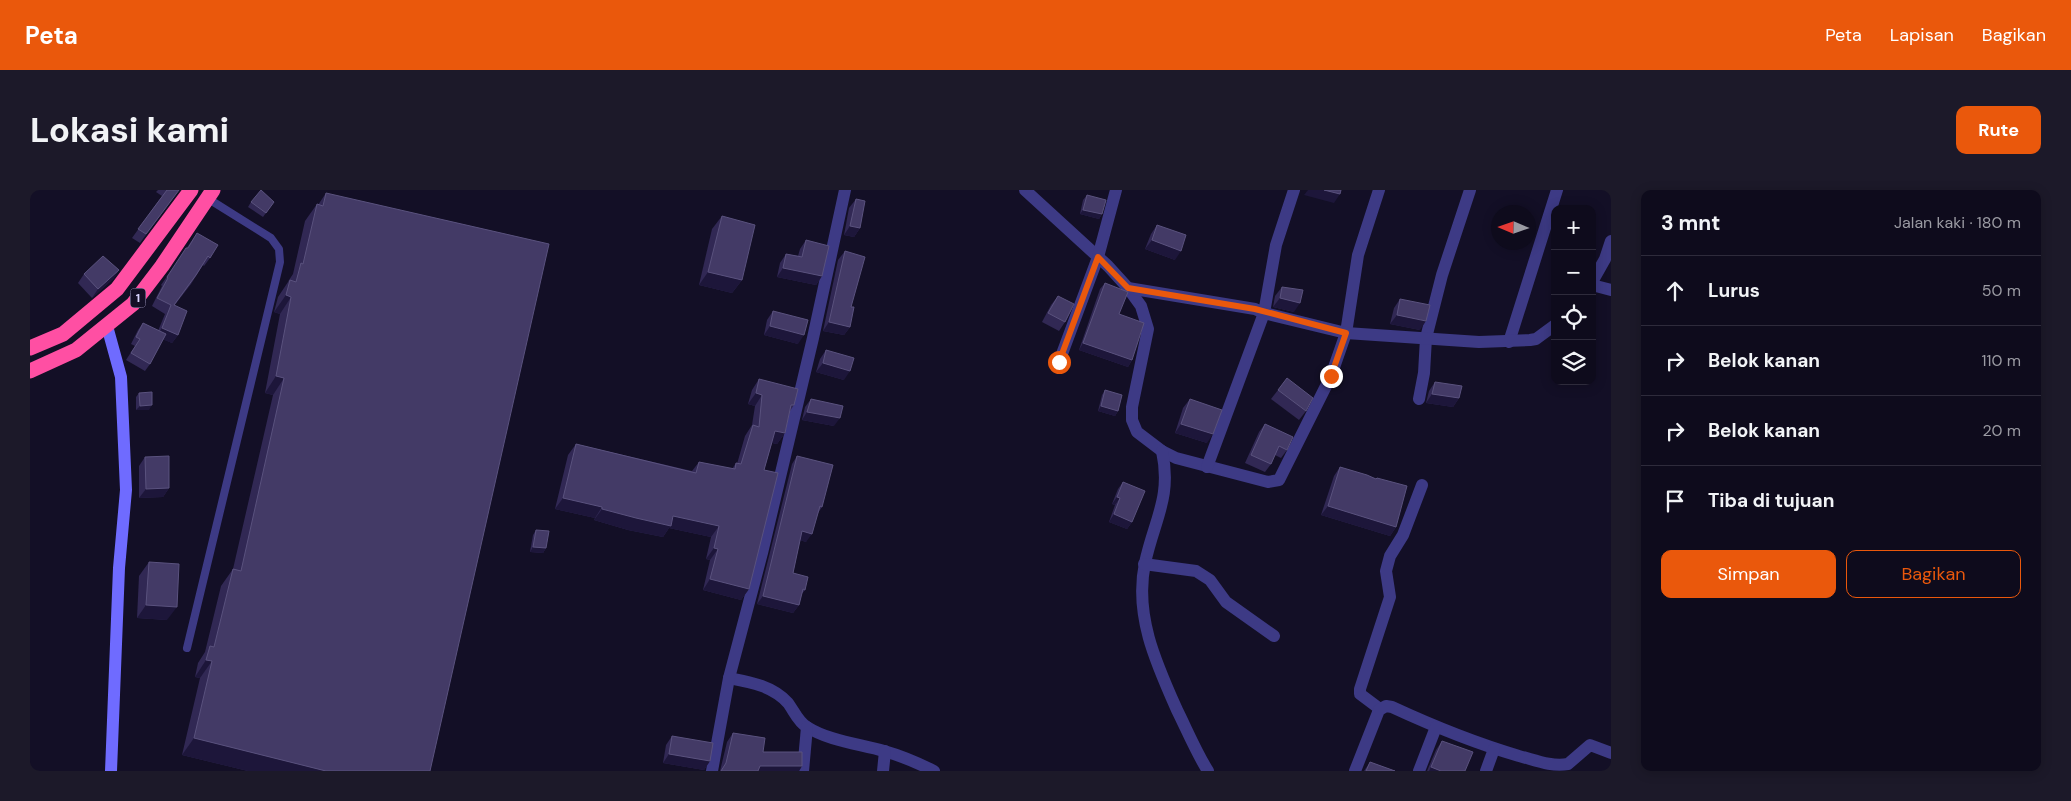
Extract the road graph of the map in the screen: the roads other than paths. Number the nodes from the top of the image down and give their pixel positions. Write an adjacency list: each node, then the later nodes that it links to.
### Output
1 (191, 190): 20 (highway, 1)
2 (845, 190): 34 (street)
3 (1116, 190): 11 (street)
4 (1294, 190): 16 (street)
5 (1379, 190): 19 (street)
6 (1470, 190): 21 (street)
7 (1557, 190): 22 (street)
8 (1028, 192): 11 (street)
9 (210, 194): 17 (highway, 1); 33 (lane)
10 (1611, 241): 12 (street)
11 (1098, 257): 14 (street); 25 (street)
12 (1596, 276)
13 (1596, 284): 15 (street)
14 (1128, 288): 16 (street); 28 (street)
15 (1611, 290)
16 (1264, 313): 19 (street); 29 (street)
17 (107, 326): 24 (highway, 1); 41 (main road)
18 (1551, 328): 22 (street)
19 (1346, 333): 21 (street); 29 (street)
20 (63, 334): 23 (highway, 1); 24 (main road)
21 (1426, 338): 22 (street); 27 (street)
22 (1510, 342)
23 (30, 348)
24 (76, 350): 26 (highway, 1)
25 (1059, 362)
26 (30, 371)
27 (1419, 400)
28 (1162, 452): 29 (street); 31 (street)
29 (1207, 467)
30 (1422, 485): 35 (street)
31 (1144, 564): 32 (street); 46 (street)
32 (1274, 636)
33 (187, 648)
34 (729, 678): 36 (street); 42 (street)
35 (1380, 709): 37 (street); 47 (street)
36 (806, 727): 39 (street); 43 (street)
37 (1436, 727): 38 (street); 48 (street)
38 (1494, 749): 40 (street); 49 (street)
39 (885, 751): 44 (street); 45 (street)
40 (1611, 753)
41 (111, 771)
42 (712, 771)
43 (803, 771)
44 (883, 771)
45 (934, 771)
46 (1208, 771)
47 (1355, 771)
48 (1420, 771)
49 (1486, 771)

